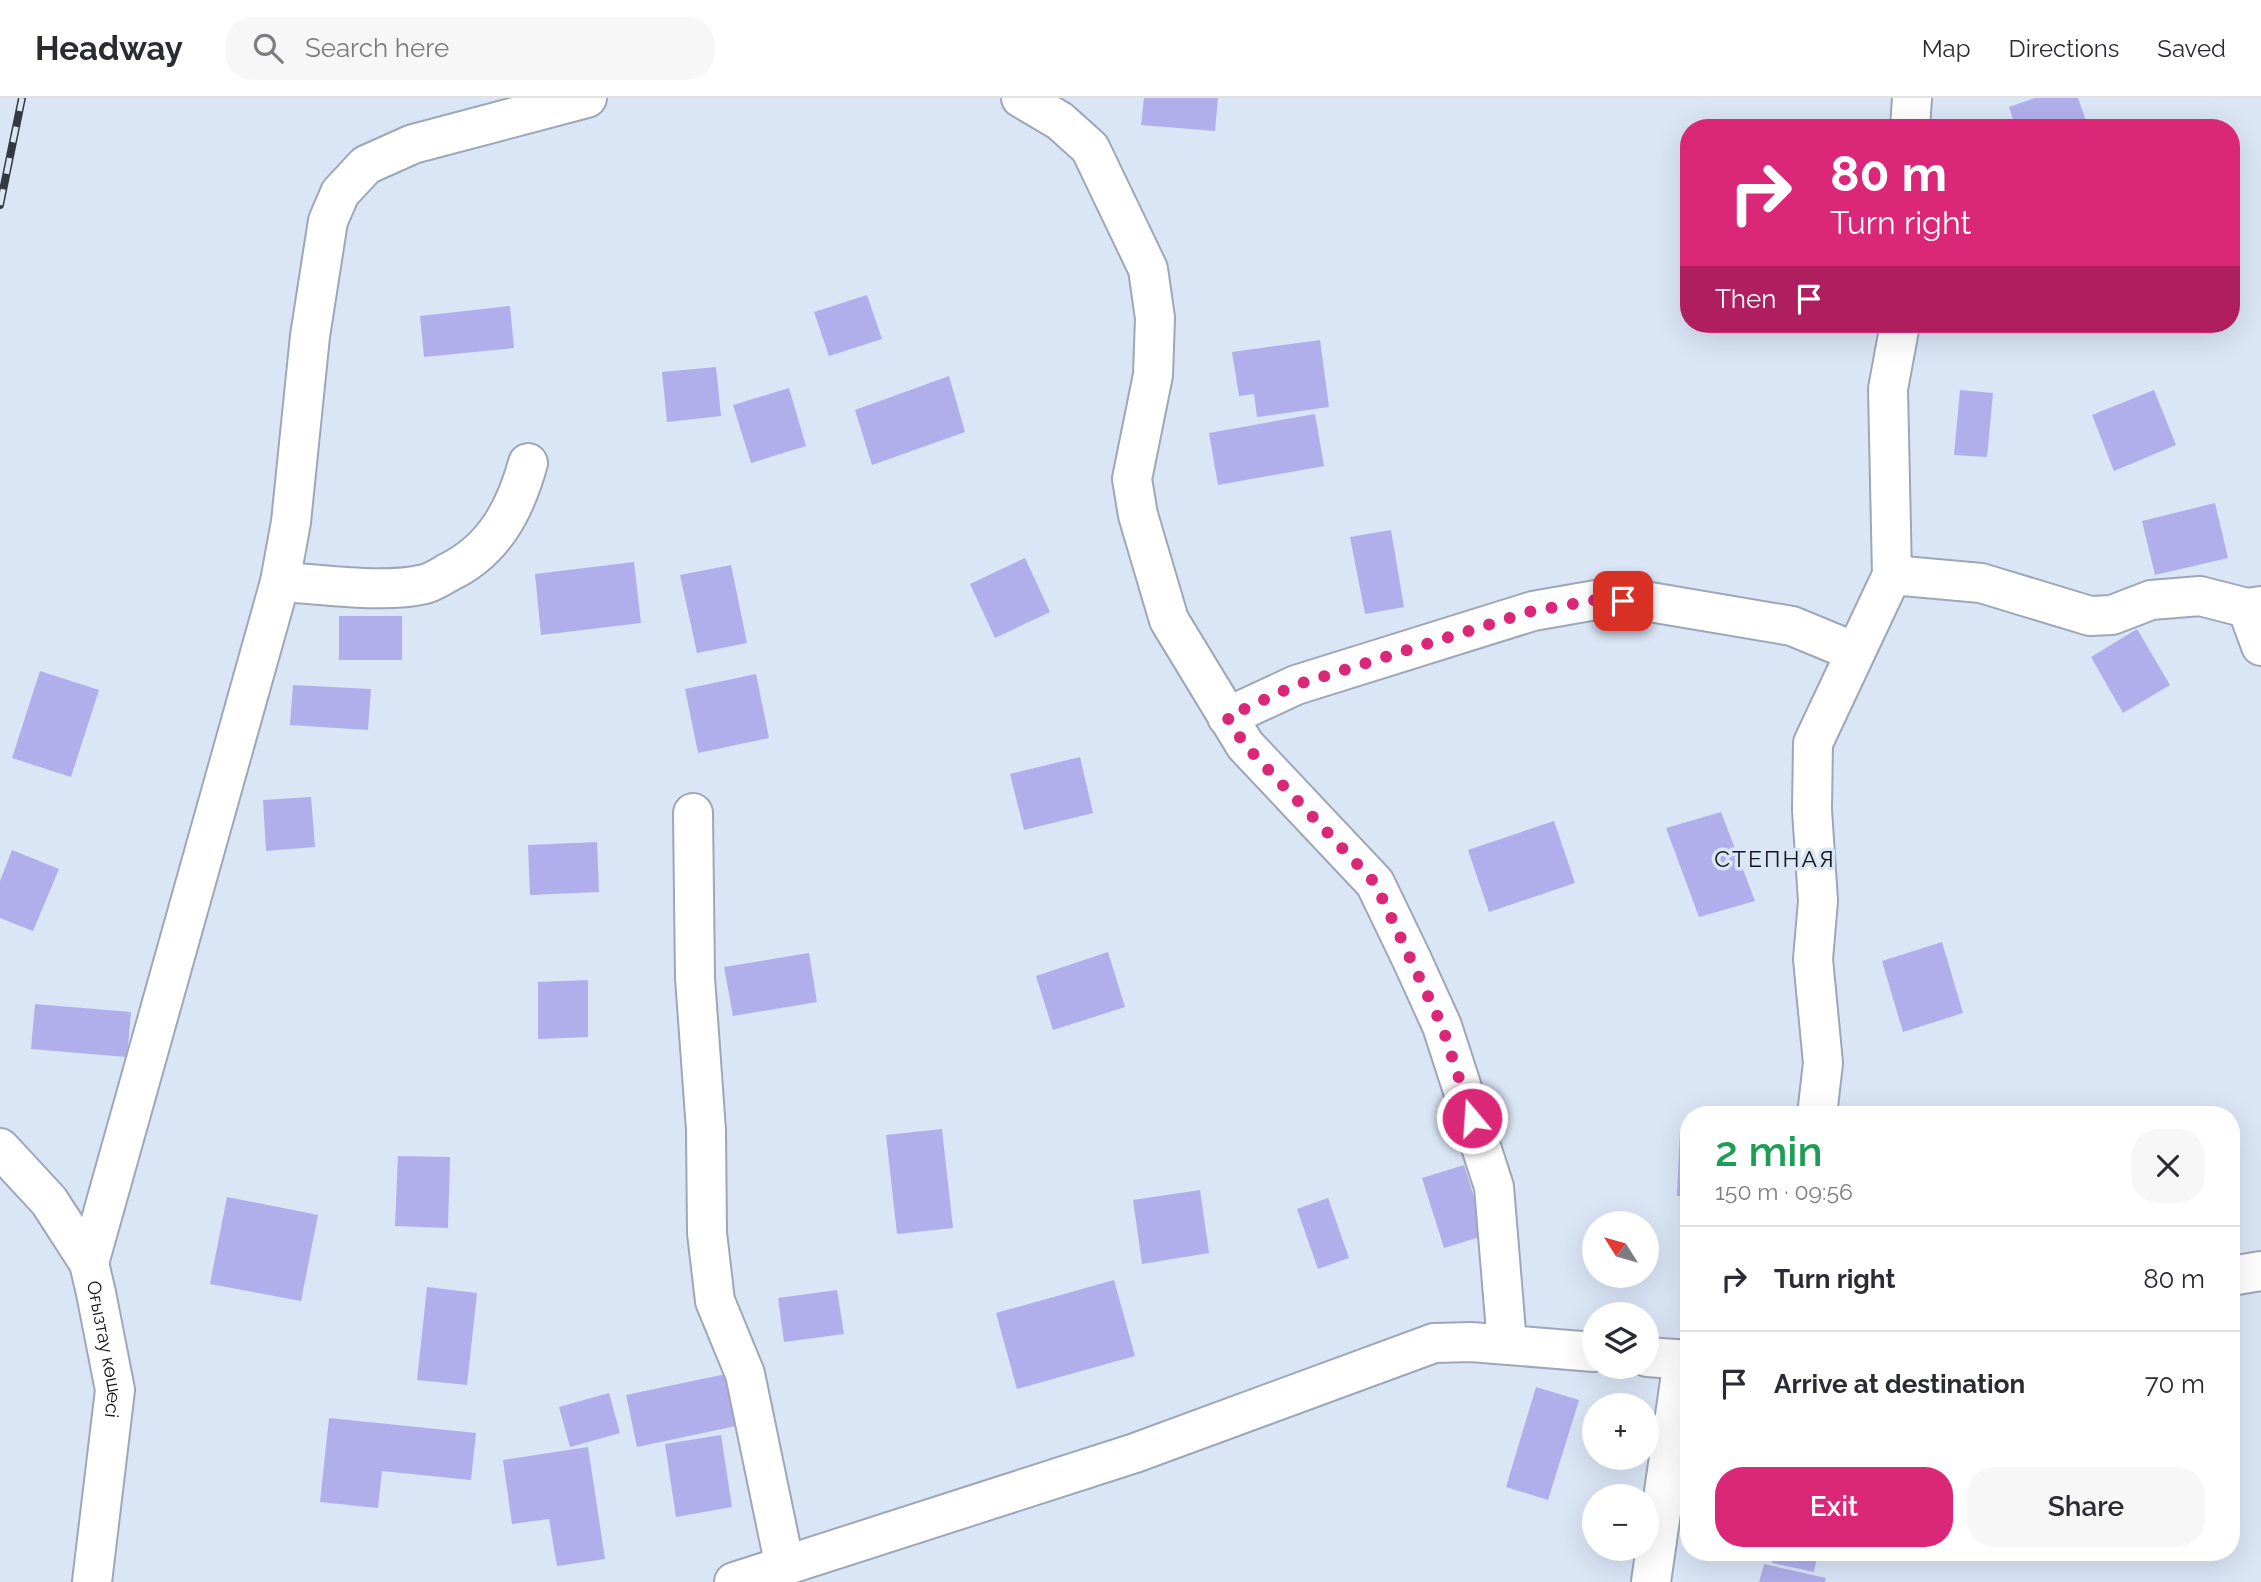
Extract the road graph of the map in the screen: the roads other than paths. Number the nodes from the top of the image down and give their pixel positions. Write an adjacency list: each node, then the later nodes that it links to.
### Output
1 (587, 98): 8 (street)
2 (1021, 98): 12 (street)
3 (1912, 98): 4 (street)
4 (1911, 119)
5 (1898, 333): 7 (street)
6 (528, 463): 8 (street)
7 (1892, 575): 9 (street); 11 (street)
8 (280, 582): 16 (street)
9 (2254, 607): 10 (street)
10 (2261, 646)
11 (1855, 652): 12 (street); 14 (street)
12 (1227, 717): 19 (street)
13 (693, 813): 22 (street)
14 (1818, 1106)
15 (0, 1148): 16 (street, Оғызтау көшесі)
16 (89, 1263): 23 (street, Оғызтау көшесі)
17 (2261, 1271): 18 (street)
18 (2240, 1274)
19 (1507, 1344): 20 (street); 22 (street)
20 (1582, 1351)
21 (1673, 1359): 25 (street)
22 (785, 1567): 24 (street)
23 (92, 1582)
24 (734, 1582)
25 (1651, 1582)

